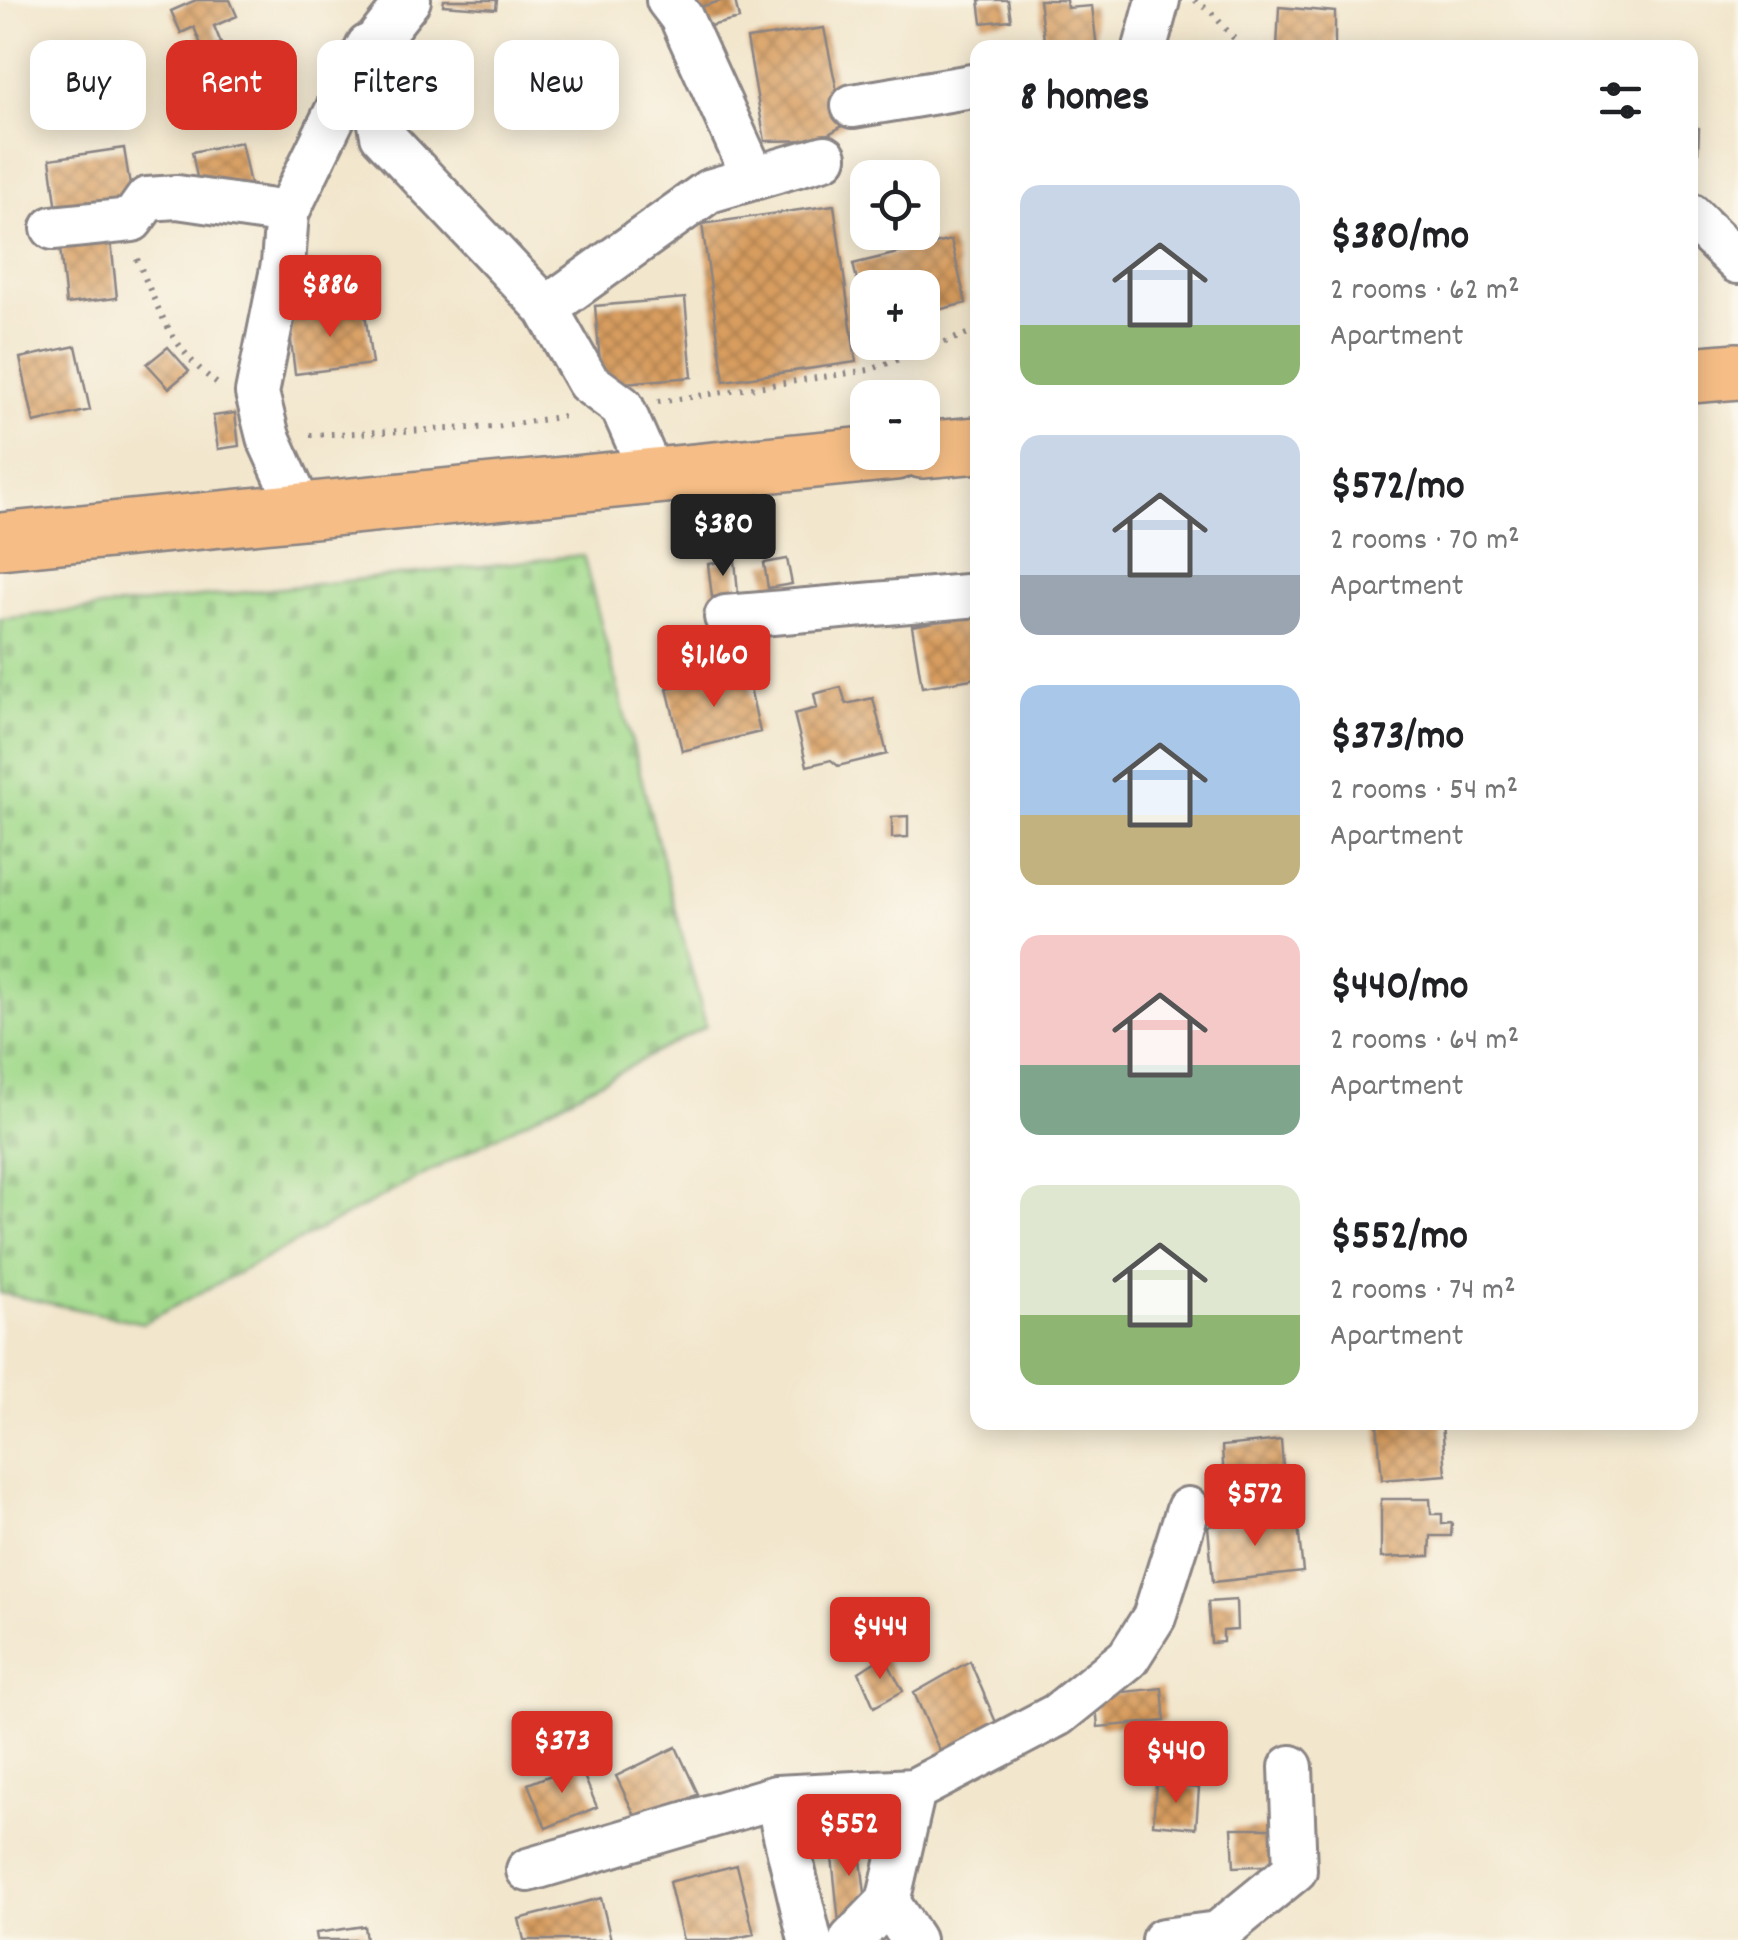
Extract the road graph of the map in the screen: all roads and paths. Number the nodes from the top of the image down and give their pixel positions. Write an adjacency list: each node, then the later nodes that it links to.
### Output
1 (374, 0): 6 (street)
2 (409, 0): 7 (street)
3 (668, 0): 15 (street)
4 (1158, 0): 8 (street)
5 (1196, 0): 9 (path)
6 (369, 40)
7 (377, 40)
8 (1146, 40)
9 (1235, 40)
10 (970, 86): 11 (street)
11 (854, 106)
12 (328, 130): 16 (street)
13 (381, 130): 21 (street)
14 (826, 158): 15 (street)
15 (754, 178): 21 (street)
16 (287, 213): 17 (street); 25 (street)
17 (114, 220): 19 (street); 25 (path)
18 (1698, 223): 20 (street)
19 (53, 228)
20 (1738, 262)
21 (546, 308): 26 (street)
22 (970, 333): 26 (path)
23 (1738, 370): 24 (main road)
24 (1698, 374)
25 (257, 394): 27 (street)
26 (622, 407): 27 (path); 31 (street)
27 (268, 437): 32 (street)
28 (970, 445): 29 (main road)
29 (940, 448)
30 (850, 457): 31 (main road)
31 (653, 476): 32 (main road)
32 (302, 510): 33 (main road)
33 (0, 541)
34 (970, 597): 35 (street)
35 (726, 617)
36 (1188, 1509): 38 (street)
37 (1291, 1767): 45 (street)
38 (914, 1790): 39 (street); 41 (street)
39 (776, 1797): 40 (street); 42 (street)
40 (528, 1870)
41 (888, 1902): 43 (street); 44 (street)
42 (810, 1940)
43 (851, 1940)
44 (912, 1940)
45 (1163, 1940)

